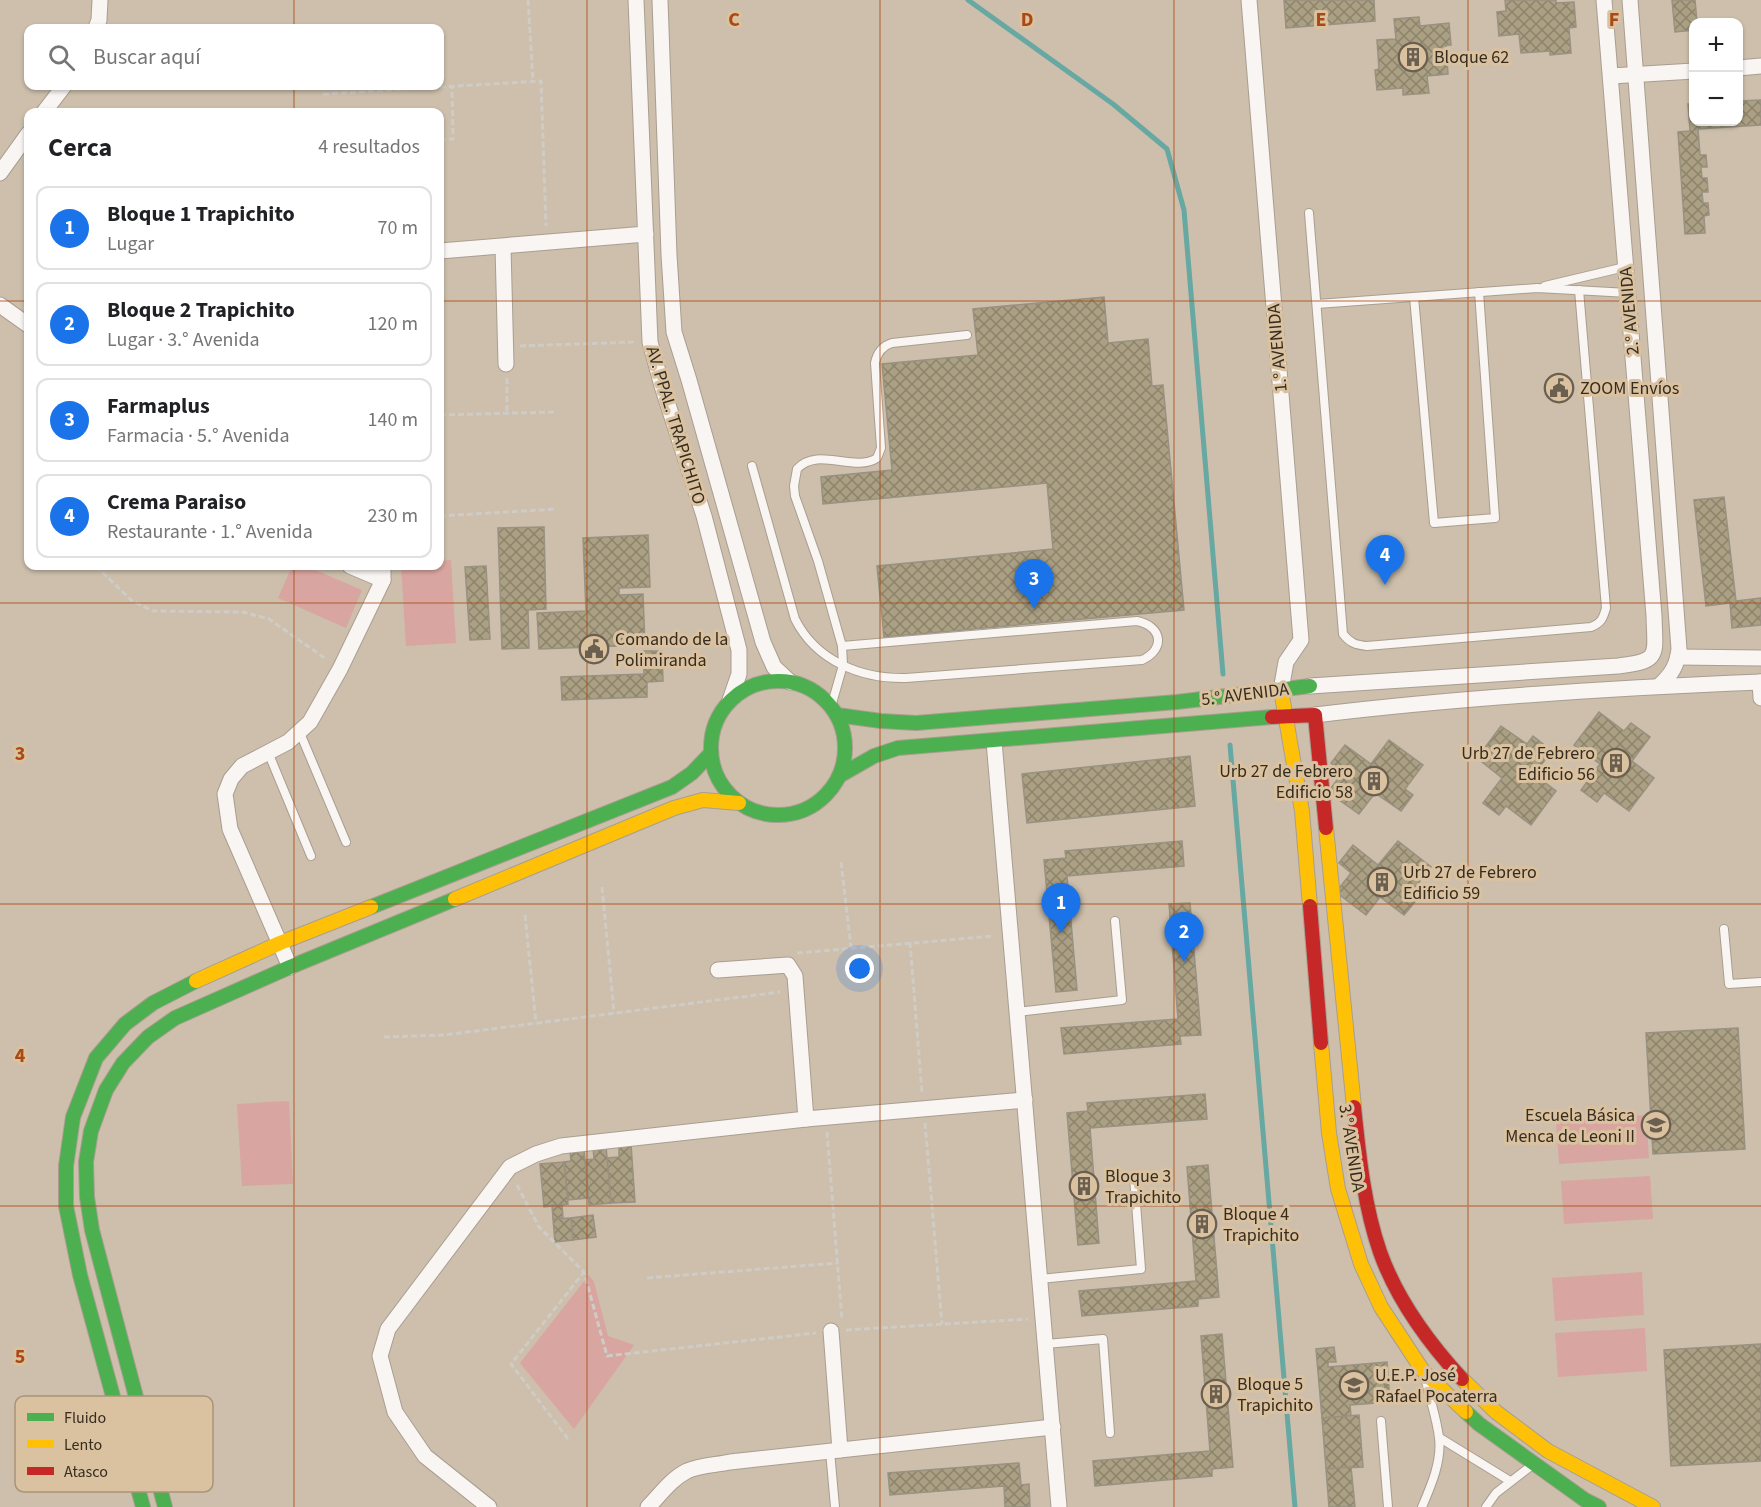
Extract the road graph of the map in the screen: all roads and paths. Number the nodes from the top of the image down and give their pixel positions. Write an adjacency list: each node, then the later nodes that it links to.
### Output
1 (100, 0): 8 (street)
2 (528, 0): 14 (path)
3 (636, 0): 25 (street, AV. PPAL. TRAPICHITO)
4 (660, 0): 29 (street, AV. PPAL. TRAPICHITO)
5 (1249, 0): 62 (street, 1.° AVENIDA)
6 (1604, 0): 13 (street, 2.° AVENIDA)
7 (1630, 0): 12 (street)
8 (98, 24)
9 (1761, 66): 10 (street)
10 (1743, 68)
11 (1689, 71): 12 (street)
12 (1636, 75): 13 (street); 54 (street)
13 (1611, 76): 31 (street, 2.° AVENIDA)
14 (533, 81): 16 (path); 26 (path)
15 (444, 86): 16 (path)
16 (452, 86): 22 (path)
17 (61, 90): 20 (street)
18 (388, 90): 19 (path)
19 (323, 94)
20 (47, 108)
21 (24, 140): 23 (street)
22 (444, 140)
23 (0, 173)
24 (1309, 213): 37 (lane)
25 (646, 234): 26 (street); 30 (street, AV. PPAL. TRAPICHITO)
26 (547, 243): 27 (street)
27 (503, 248): 28 (street); 42 (street)
28 (444, 251)
29 (669, 255): 30 (street); 58 (street, AV. PPAL. TRAPICHITO)
30 (647, 256): 41 (street, AV. PPAL. TRAPICHITO)
31 (1625, 267): 32 (lane); 35 (street, 2.° AVENIDA)
32 (1537, 288): 33 (lane); 34 (lane)
33 (1579, 290): 35 (lane); 37 (lane)
34 (1479, 292): 36 (lane); 36 (lane)
35 (1629, 293): 53 (street, 2.° AVENIDA)
36 (1414, 297): 37 (lane)
37 (1317, 304)
38 (0, 305): 39 (street)
39 (24, 322)
40 (967, 335): 52 (lane)
41 (650, 342): 42 (path); 64 (street, AV. PPAL. TRAPICHITO)
42 (506, 346): 43 (street)
43 (506, 364): 45 (path)
44 (554, 412): 45 (path)
45 (507, 413): 46 (path)
46 (444, 415)
47 (752, 466): 56 (lane)
48 (557, 509): 49 (path)
49 (444, 516)
50 (100, 570): 57 (path)
51 (383, 572): 57 (street)
52 (842, 646): 56 (lane); 56 (lane)
53 (1651, 657): 61 (street, 5.° AVENIDA)
54 (1678, 657): 55 (street); 60 (street)
55 (1761, 658)
56 (843, 665): 65 (lane)
57 (339, 669): 68 (street)
58 (790, 682): 64 (street); 65 (street)
59 (1760, 682): 60 (street); 63 (street)
60 (1660, 685): 66 (street)
61 (1310, 686): 62 (street, 5.° AVENIDA)
62 (1281, 690): 65 (street, 5.° AVENIDA); 67 (street, 3.° AVENIDA)
63 (1761, 698)
64 (730, 700): 71 (street)
65 (834, 711): 72 (street)
66 (1315, 715): 67 (street, 5.° AVENIDA); 118 (street, 3.° AVENIDA)
67 (1285, 718): 69 (street, 5.° AVENIDA); 108 (street, 3.° AVENIDA)
68 (300, 733): 70 (street); 74 (lane)
69 (994, 741): 72 (street, 5.° AVENIDA); 81 (street)
70 (268, 752): 75 (lane); 83 (street)
71 (711, 753): 73 (street); 83 (street)
72 (839, 776): 73 (street)
73 (738, 803): 86 (street)
74 (346, 842)
75 (311, 856)
76 (841, 862): 84 (path)
77 (602, 887): 91 (path)
78 (525, 915): 92 (path)
79 (1115, 921): 90 (lane)
80 (1724, 929): 88 (lane)
81 (1011, 934): 82 (path); 90 (street)
82 (910, 942): 84 (path); 95 (path)
83 (280, 943): 86 (street); 109 (street)
84 (851, 948): 85 (path)
85 (788, 965): 87 (street); 89 (street)
86 (290, 967): 110 (street)
87 (718, 970)
88 (1761, 982)
89 (796, 990): 91 (path); 97 (street)
90 (1017, 1012): 94 (street)
91 (614, 1013): 92 (path)
92 (536, 1023): 93 (path)
93 (384, 1037)
94 (1025, 1100): 95 (street); 103 (street)
95 (924, 1109): 96 (street); 105 (path)
96 (826, 1117): 97 (street); 100 (path)
97 (806, 1119): 98 (street)
98 (510, 1167): 101 (path); 124 (street)
99 (1134, 1177): 103 (lane)
100 (838, 1263): 102 (path); 105 (path)
101 (584, 1272): 106 (path); 115 (path)
102 (647, 1278)
103 (1040, 1279): 104 (street)
104 (1043, 1318): 105 (path); 107 (street)
105 (942, 1324)
106 (831, 1331): 116 (street)
107 (1046, 1344): 112 (street); 113 (lane)
108 (1423, 1371): 114 (lane); 117 (street, 3.° AVENIDA)
109 (113, 1396)
110 (136, 1396)
111 (1381, 1421): 130 (lane)
112 (1053, 1427): 116 (street); 129 (street)
113 (1110, 1433)
114 (1440, 1438): 119 (lane); 131 (lane)
115 (568, 1439)
116 (835, 1451): 127 (street); 128 (lane)
117 (1535, 1463): 119 (lane); 123 (street, 3.° AVENIDA)
118 (1591, 1476): 122 (street, 3.° AVENIDA); 123 (street)
119 (1510, 1481): 132 (lane)
120 (139, 1492): 125 (street)
121 (161, 1492): 126 (street)
122 (1625, 1501): 133 (street, 3.° AVENIDA)
123 (1589, 1505)
124 (485, 1506)
125 (143, 1507)
126 (165, 1507)
127 (648, 1507)
128 (835, 1507)
129 (1059, 1507)
130 (1388, 1507)
131 (1422, 1507)
132 (1485, 1507)
133 (1653, 1507)

